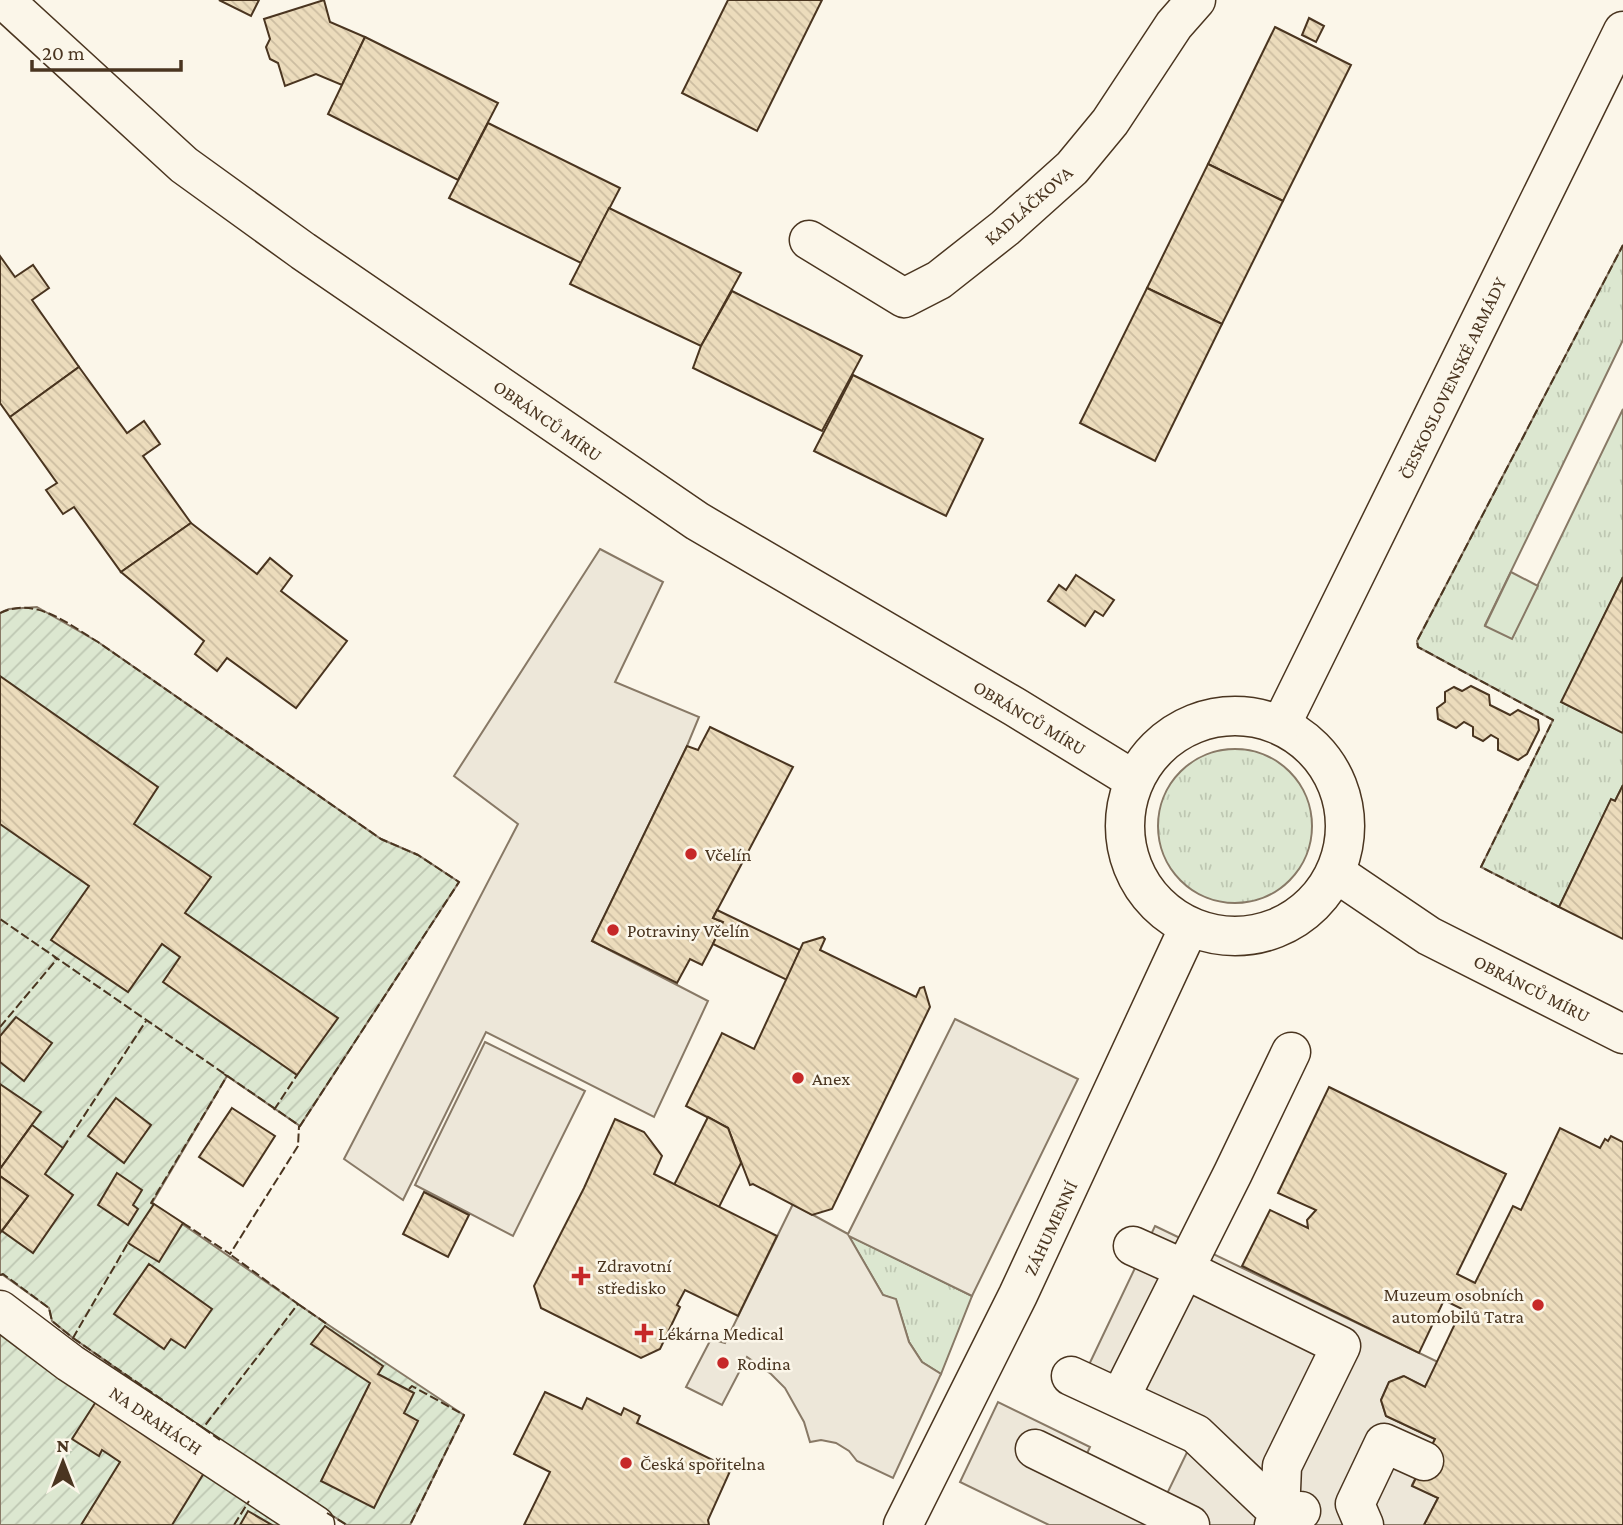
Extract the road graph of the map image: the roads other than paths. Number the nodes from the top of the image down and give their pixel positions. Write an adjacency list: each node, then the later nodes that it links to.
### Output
1 (4, 0): 6 (main road, OBRÁNCŮ MÍRU)
2 (1196, 0): 4 (main road, KADLÁČKOVA)
3 (1623, 31): 5 (main road, ČESKOSLOVENSKÉ ARMÁDY)
4 (809, 240)
5 (1281, 725): 6 (main road); 7 (main road)
6 (1134, 780): 8 (main road)
7 (1336, 873): 8 (main road); 9 (main road, OBRÁNCŮ MÍRU)
8 (1189, 927): 21 (main road, ZÁHUMENNÍ)
9 (1623, 1034)
10 (1291, 1052): 12 (main road)
11 (1133, 1246): 12 (main road)
12 (1184, 1269): 15 (main road); 19 (main road)
13 (0, 1310): 20 (main road, NA DRAHÁCH)
14 (1071, 1376): 15 (main road)
15 (1120, 1398): 19 (main road)
16 (1035, 1449): 22 (main road)
17 (1424, 1461): 18 (main road)
18 (1353, 1512)
19 (1285, 1517)
20 (315, 1525)
21 (902, 1525)
22 (1191, 1525)

